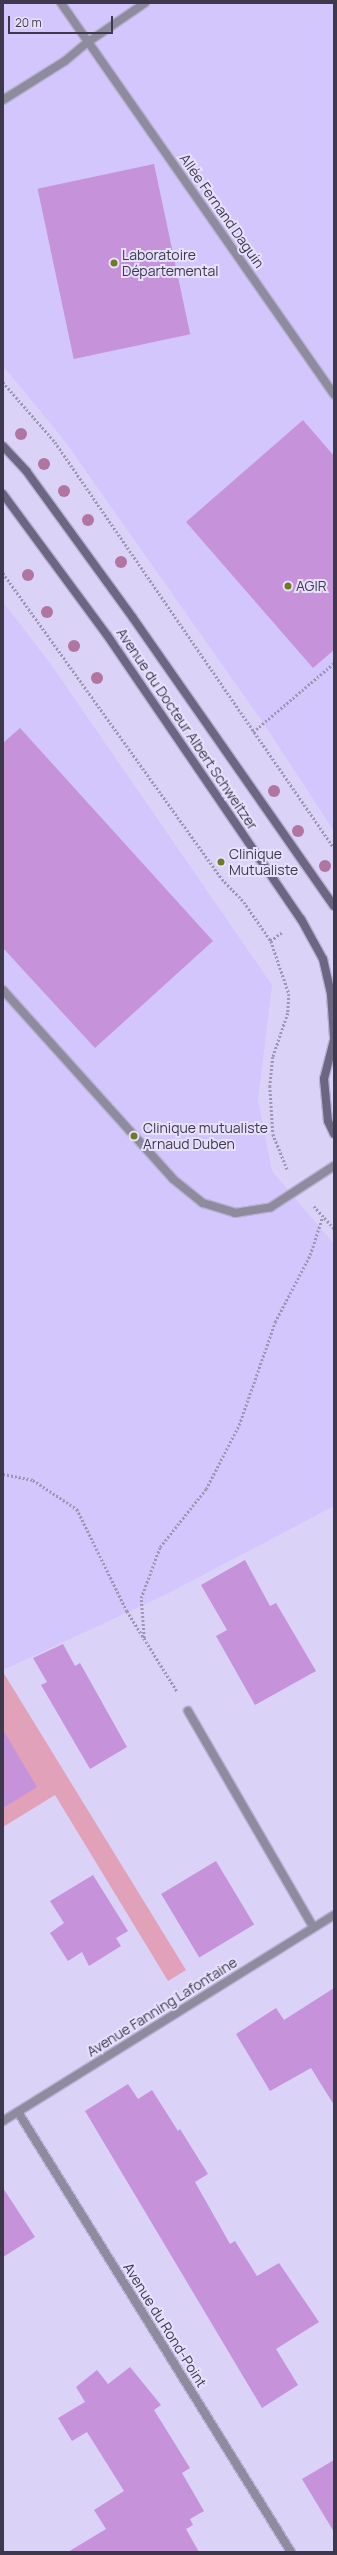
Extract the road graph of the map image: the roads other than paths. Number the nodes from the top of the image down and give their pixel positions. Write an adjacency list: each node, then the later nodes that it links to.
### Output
1 (62, 3): 3 (street, Allée Fernand Daguin)
2 (145, 3): 3 (street)
3 (88, 42): 4 (street); 5 (street, Allée Fernand Daguin)
4 (3, 100)
5 (334, 394)
6 (3, 446): 8 (main road, Avenue du Docteur Albert Schweitzer)
7 (3, 494): 10 (main road, Avenue du Docteur Albert Schweitzer)
8 (334, 906)
9 (3, 990): 13 (street)
10 (334, 1036)
11 (334, 1040): 12 (main road)
12 (334, 1134)
13 (334, 1166)
14 (188, 1711): 16 (street)
15 (334, 1915): 16 (street, Avenue Fanning Lafontaine)
16 (313, 1927): 17 (street, Avenue Fanning Lafontaine)
17 (18, 2112): 18 (street, Avenue Fanning Lafontaine); 19 (street, Avenue du Rond-Point)
18 (3, 2121)
19 (290, 2552)

